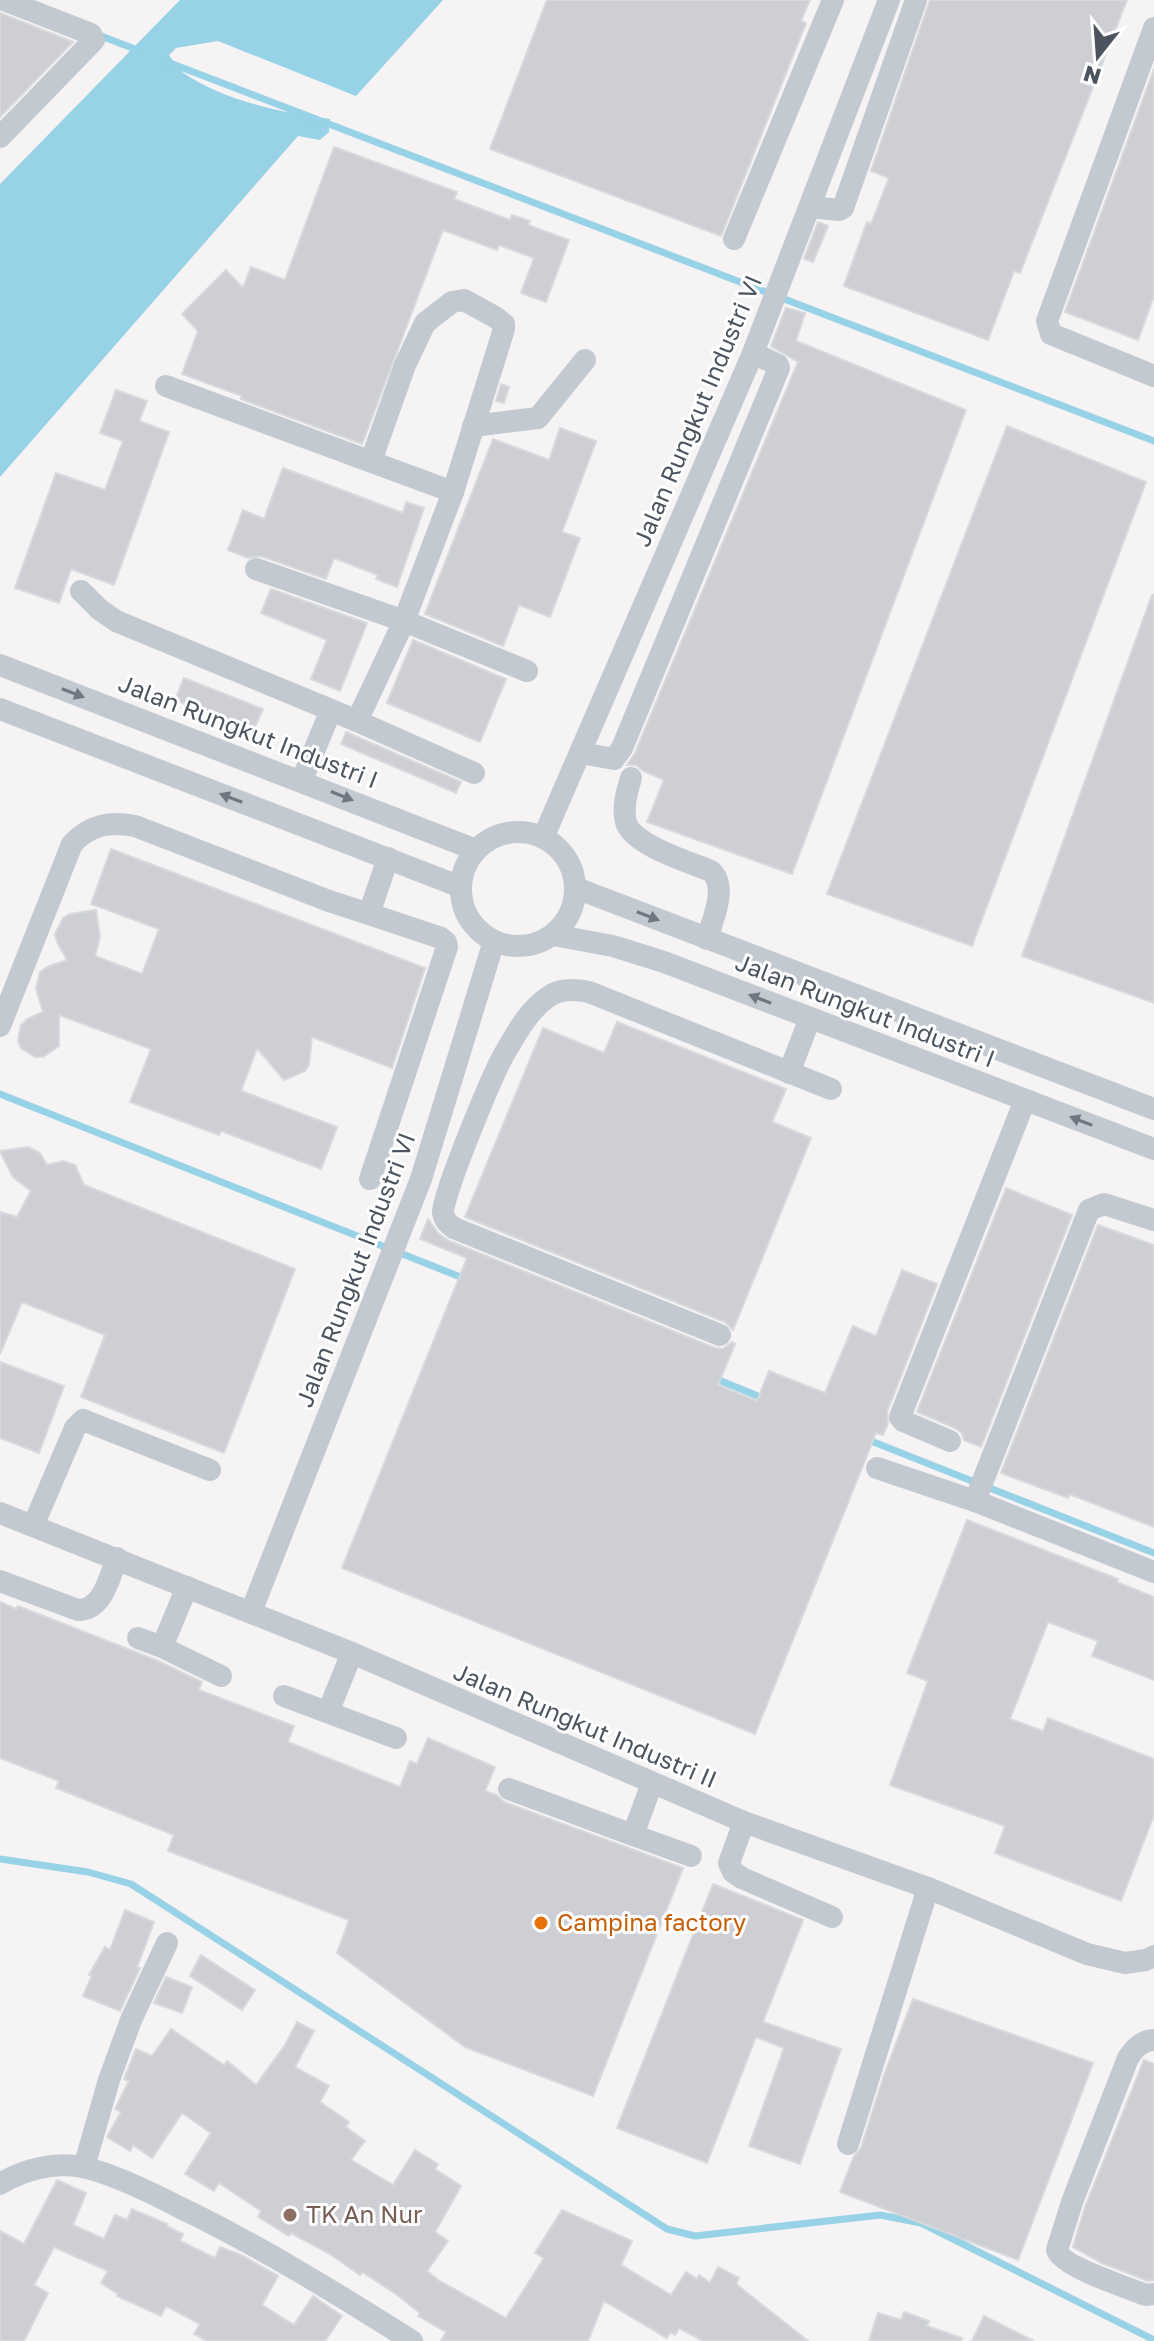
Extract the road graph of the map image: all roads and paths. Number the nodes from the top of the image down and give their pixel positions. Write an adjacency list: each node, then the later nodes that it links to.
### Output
1 (4, 0): 6 (street)
2 (833, 0): 8 (street)
3 (889, 0): 7 (street, Jalan Rungkut Industri VI)
4 (916, 0): 7 (street)
5 (1154, 28): 11 (street)
6 (0, 137)
7 (811, 207): 9 (street, Jalan Rungkut Industri VI)
8 (734, 239)
9 (753, 353): 15 (street, Jalan Rungkut Industri VI); 17 (street)
10 (585, 360): 13 (street)
11 (1154, 376)
12 (166, 386): 14 (street)
13 (473, 426): 14 (street); 16 (street)
14 (371, 461): 16 (street)
15 (696, 487): 17 (street); 19 (street, Jalan Rungkut Industri VI)
16 (453, 492): 22 (street)
17 (725, 498): 20 (street)
18 (256, 569): 22 (street)
19 (657, 576): 20 (street); 28 (street, Jalan Rungkut Industri VI)
20 (686, 589): 28 (street)
21 (81, 591): 26 (street)
22 (404, 621): 24 (street); 27 (street)
23 (0, 665): 31 (street, Jalan Rungkut Industri I, one-way to 31)
24 (527, 671)
25 (0, 709): 34 (street, one-way to 25)
26 (331, 710): 27 (street); 31 (street)
27 (357, 721): 29 (street)
28 (581, 753): 32 (street, Jalan Rungkut Industri VI)
29 (474, 773)
30 (631, 778): 39 (street)
31 (302, 780): 33 (street, Jalan Rungkut Industri I, one-way to 33)
32 (543, 838): 33 (street); 36 (street)
33 (476, 850): 35 (street)
34 (388, 858): 35 (street); 37 (street)
35 (461, 887): 40 (street)
36 (576, 888): 38 (street); 39 (street, Jalan Rungkut Industri I, one-way to 39)
37 (369, 914): 42 (street); 48 (street)
38 (553, 935): 40 (street); 41 (street, Jalan Rungkut Industri I, one-way to 38)
39 (707, 939): 46 (street, Jalan Rungkut Industri I)
40 (494, 941): 49 (street, Jalan Rungkut Industri VI)
41 (810, 1018): 43 (street); 45 (street, Jalan Rungkut Industri I)
42 (0, 1026)
43 (789, 1073): 44 (street); 50 (street)
44 (831, 1089)
45 (1025, 1100): 47 (street, Jalan Rungkut Industri I, one-way to 45); 53 (street)
46 (1154, 1109)
47 (1154, 1149)
48 (370, 1179)
49 (421, 1179): 50 (street); 63 (street, Jalan Rungkut Industri VI)
50 (448, 1189): 52 (street)
51 (1154, 1220): 56 (street)
52 (720, 1335)
53 (950, 1441)
54 (877, 1468): 56 (street)
55 (210, 1470): 58 (street)
56 (976, 1498): 60 (street)
57 (0, 1513): 58 (street, Jalan Rungkut Industri II)
58 (33, 1526): 59 (street, Jalan Rungkut Industri II)
59 (117, 1558): 61 (street); 62 (street, Jalan Rungkut Industri II)
60 (1154, 1572)
61 (0, 1581)
62 (187, 1587): 63 (street, Jalan Rungkut Industri II); 65 (street)
63 (251, 1612): 66 (street, Jalan Rungkut Industri II)
64 (138, 1638): 65 (street)
65 (162, 1647): 67 (street)
66 (352, 1653): 69 (street); 71 (street, Jalan Rungkut Industri II)
67 (221, 1676)
68 (284, 1696): 69 (street)
69 (328, 1712): 70 (street)
70 (396, 1738)
71 (652, 1783): 73 (street, Jalan Rungkut Industri II); 74 (street)
72 (509, 1789): 74 (street)
73 (744, 1822): 76 (street, Jalan Rungkut Industri II); 77 (street)
74 (633, 1835): 75 (street)
75 (691, 1856)
76 (928, 1888): 79 (street, Jalan Rungkut Industri II); 81 (street)
77 (832, 1917)
78 (167, 1943): 82 (street)
79 (1154, 1956)
80 (1154, 2040): 84 (street)
81 (848, 2144)
82 (84, 2167): 83 (street); 85 (street)
83 (0, 2184)
84 (1154, 2294)
85 (412, 2341)

